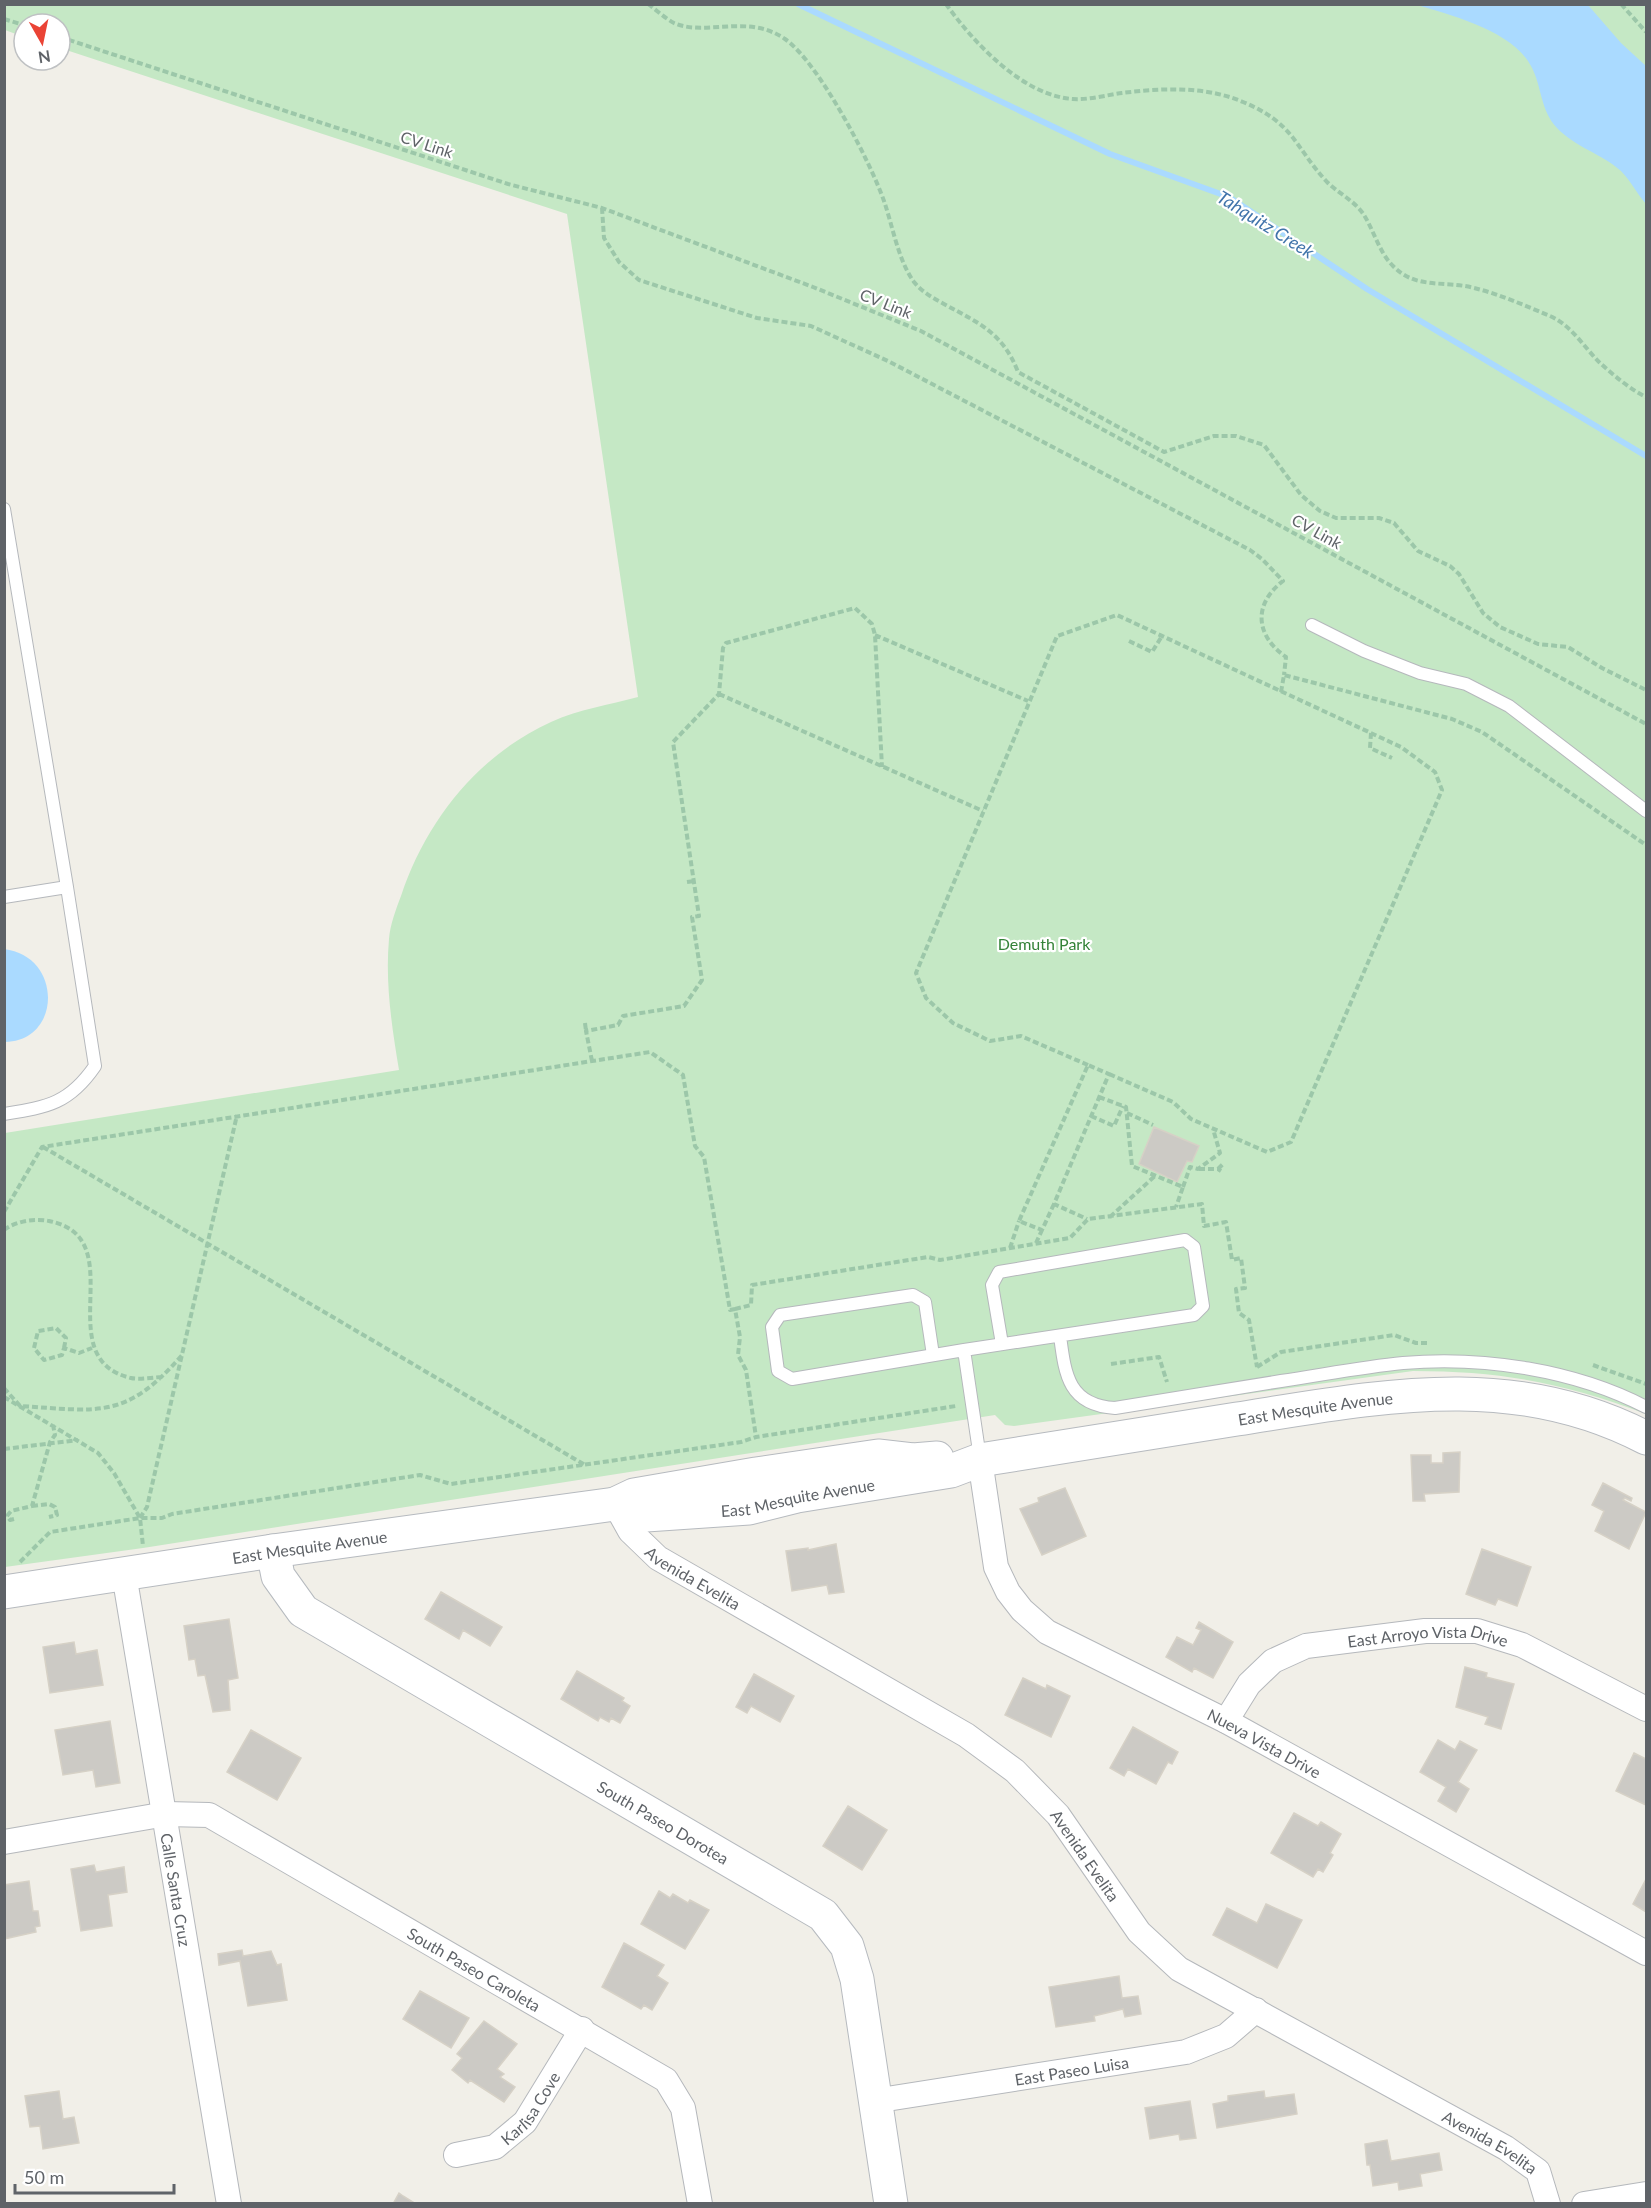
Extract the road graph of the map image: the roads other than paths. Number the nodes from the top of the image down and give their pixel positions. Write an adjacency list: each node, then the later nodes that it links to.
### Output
1 (4, 509): 4 (lane)
2 (1312, 625): 3 (lane)
3 (1647, 811)
4 (67, 887): 5 (lane); 6 (lane)
5 (4, 897)
6 (4, 1114)
7 (1060, 1336): 8 (lane); 8 (lane); 11 (lane)
8 (1002, 1344): 9 (lane)
9 (964, 1350): 10 (lane); 13 (lane)
10 (933, 1355): 10 (lane)
11 (1647, 1407)
12 (1647, 1438): 13 (street, East Mesquite Avenue)
13 (980, 1460): 14 (street, East Mesquite Avenue); 19 (street, Nueva Vista Drive)
14 (615, 1504): 15 (street, East Mesquite Avenue); 23 (street, Avenida Evelita)
15 (273, 1551): 16 (street, East Mesquite Avenue); 25 (street, South Paseo Dorotea)
16 (134, 1564): 17 (street, East Mesquite Avenue); 20 (street, Calle Santa Cruz)
17 (11, 1579)
18 (1647, 1709): 19 (street, East Arroyo Vista Drive)
19 (1226, 1721): 22 (street, Nueva Vista Drive)
20 (166, 1814): 21 (street, South Paseo Caroleta); 24 (street, South Paseo Caroleta); 28 (street, Calle Santa Cruz)
21 (4, 1842)
22 (1647, 1953)
23 (1256, 2010): 25 (street, East Paseo Luisa); 31 (street, Avenida Evelita)
24 (582, 2029): 26 (street, Karlisa Cove); 29 (street, South Paseo Caroleta)
25 (874, 2101): 30 (street, South Paseo Dorotea)
26 (456, 2155)
27 (1647, 2194): 32 (street)
28 (229, 2204)
29 (700, 2204)
30 (891, 2204)
31 (1548, 2204)
32 (1584, 2204)

